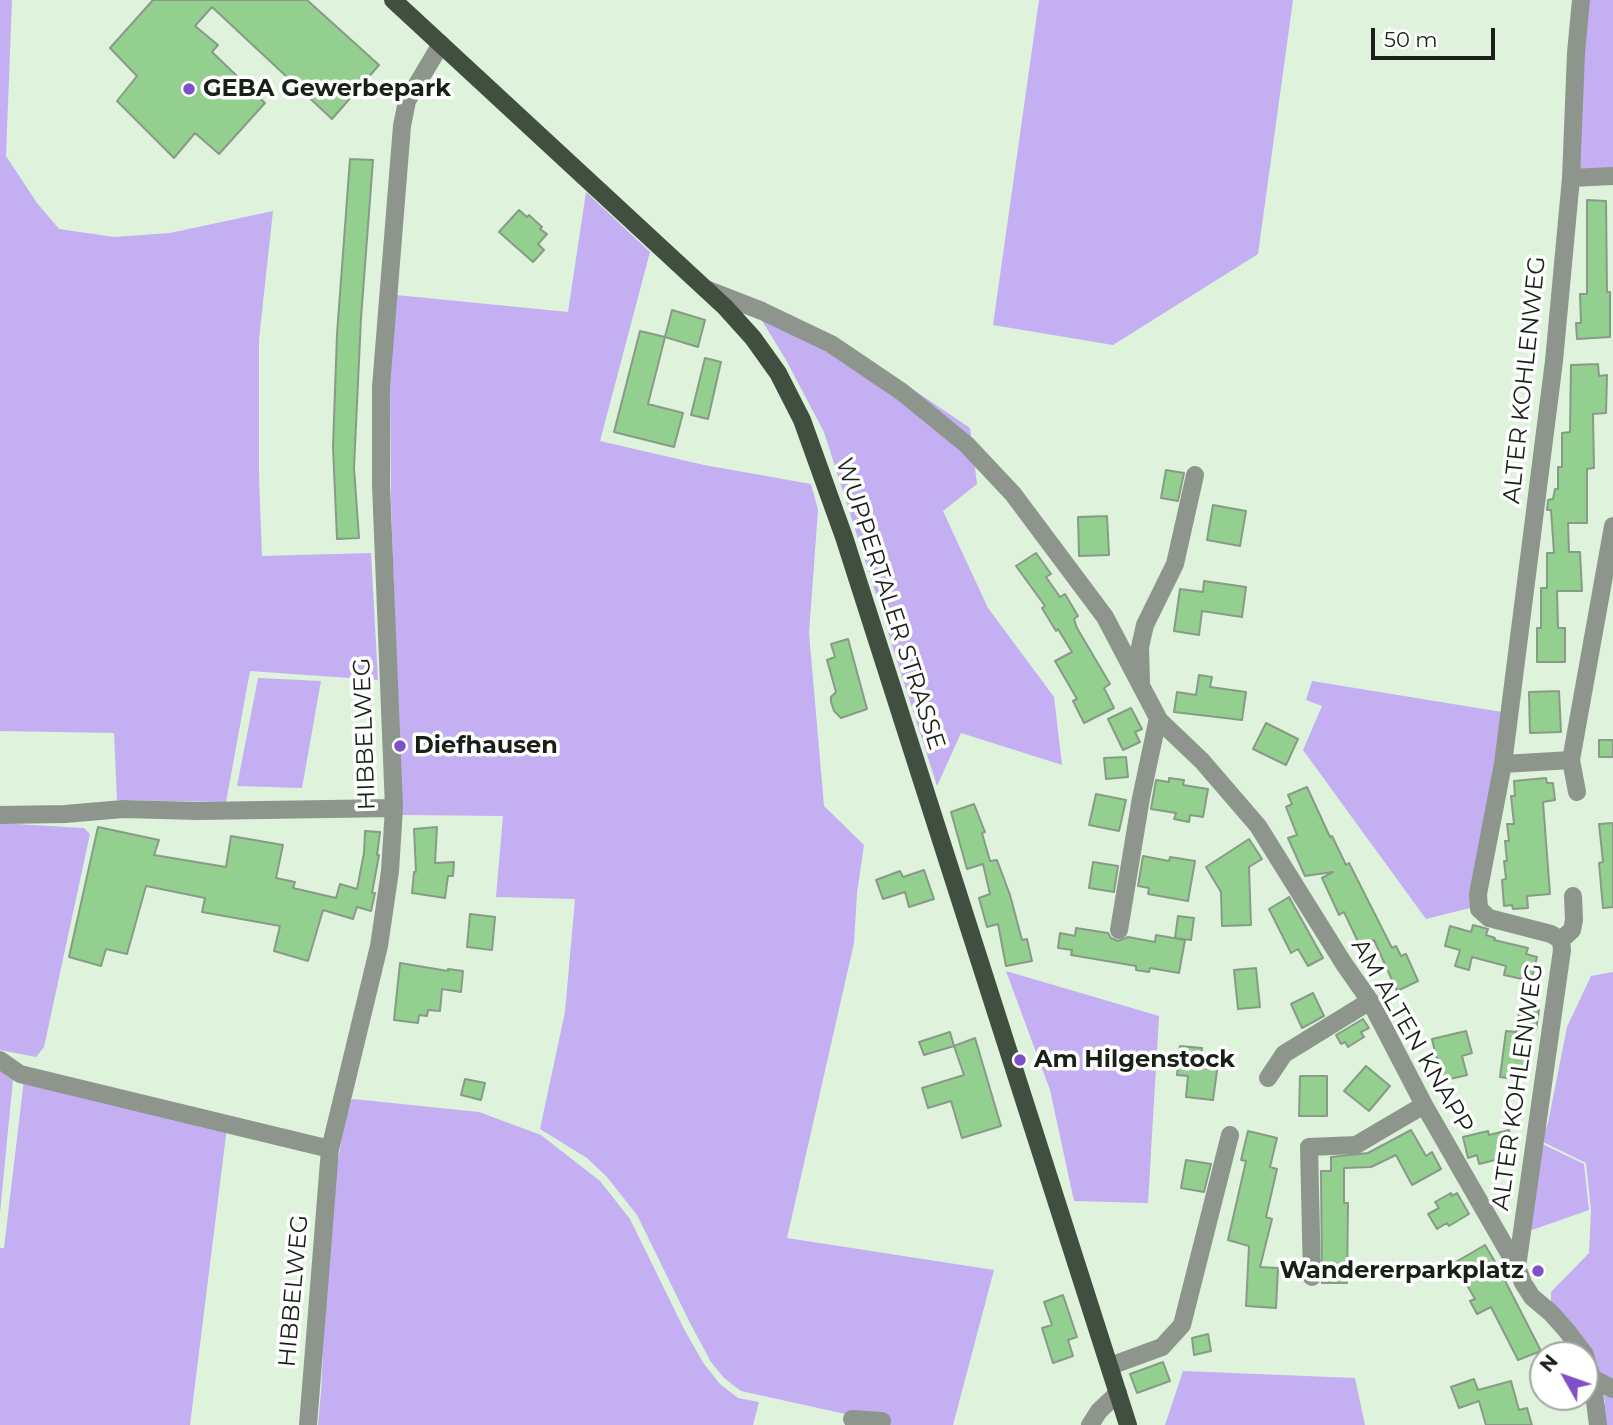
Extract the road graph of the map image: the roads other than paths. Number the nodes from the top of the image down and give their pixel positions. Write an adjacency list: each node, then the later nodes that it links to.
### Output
1 (393, 0): 3 (main road, WUPPERTALER STRASSE)
2 (1581, 0): 5 (street, ALTER KOHLENWEG)
3 (441, 44): 6 (main road, WUPPERTALER STRASSE); 14 (street, HIBBELWEG)
4 (1613, 176): 5 (street)
5 (1572, 178): 12 (street, ALTER KOHLENWEG)
6 (708, 290): 9 (street, AM ALTEN KNAPP); 28 (main road, WUPPERTALER STRASSE)
7 (1195, 475): 9 (street)
8 (1613, 526): 11 (street)
9 (1141, 689): 10 (street, AM ALTEN KNAPP)
10 (1158, 718): 17 (street); 19 (street, AM ALTEN KNAPP)
11 (1571, 760): 12 (street); 13 (street)
12 (1503, 764): 18 (street, ALTER KOHLENWEG)
13 (1577, 792)
14 (394, 808): 15 (street); 24 (street, HIBBELWEG)
15 (0, 815)
16 (1573, 896): 18 (street)
17 (1119, 930)
18 (1561, 940): 25 (street, ALTER KOHLENWEG)
19 (1370, 1001): 21 (street); 22 (street, AM ALTEN KNAPP)
20 (0, 1060): 24 (street)
21 (1268, 1078)
22 (1424, 1105): 25 (street, AM ALTEN KNAPP); 26 (street)
23 (1230, 1135): 28 (street)
24 (330, 1149): 32 (street, HIBBELWEG)
25 (1517, 1267): 27 (street, AM ALTEN KNAPP)
26 (1312, 1277)
27 (1574, 1341)
28 (1110, 1366): 29 (main road, WUPPERTALER STRASSE)
29 (1118, 1393): 33 (street); 34 (main road, WUPPERTALER STRASSE)
30 (852, 1419): 31 (street)
31 (882, 1422)
32 (308, 1425)
33 (1090, 1425)
34 (1128, 1425)

